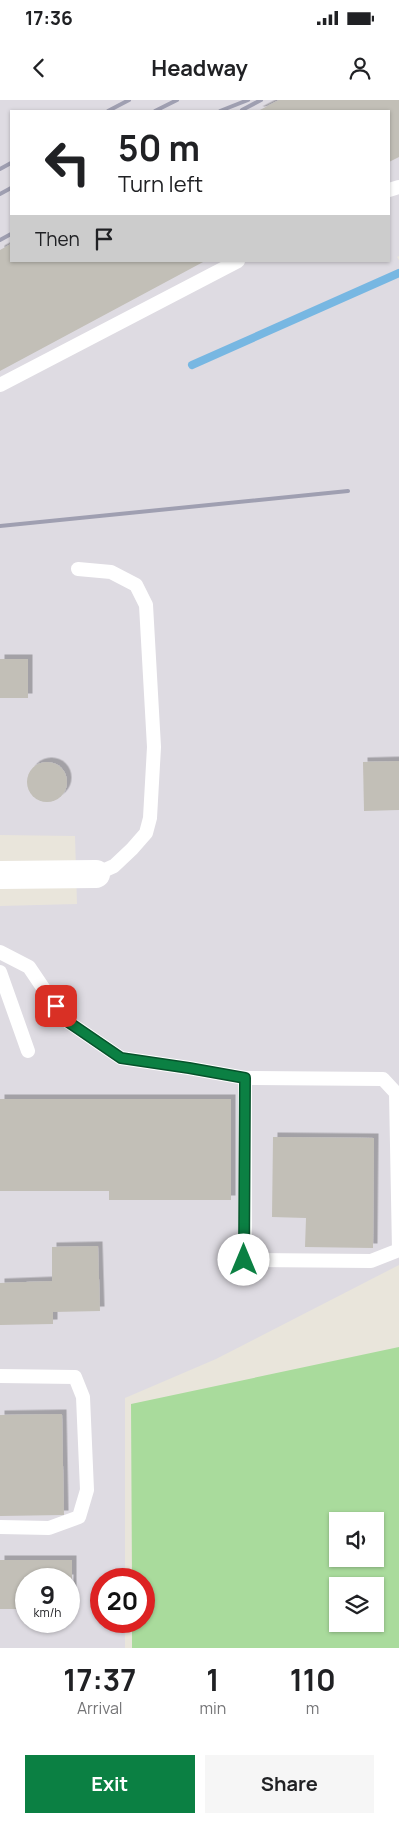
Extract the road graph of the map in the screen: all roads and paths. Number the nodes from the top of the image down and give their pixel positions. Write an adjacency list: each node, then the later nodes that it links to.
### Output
1 (236, 262): 2 (lane)
2 (0, 385)
3 (78, 569): 4 (lane)
4 (96, 874): 5 (street)
5 (0, 875)
6 (0, 952): 9 (lane)
7 (0, 972): 8 (lane)
8 (28, 1051)
9 (245, 1078): 9 (lane)
10 (0, 1376): 11 (lane)
11 (0, 1527)

